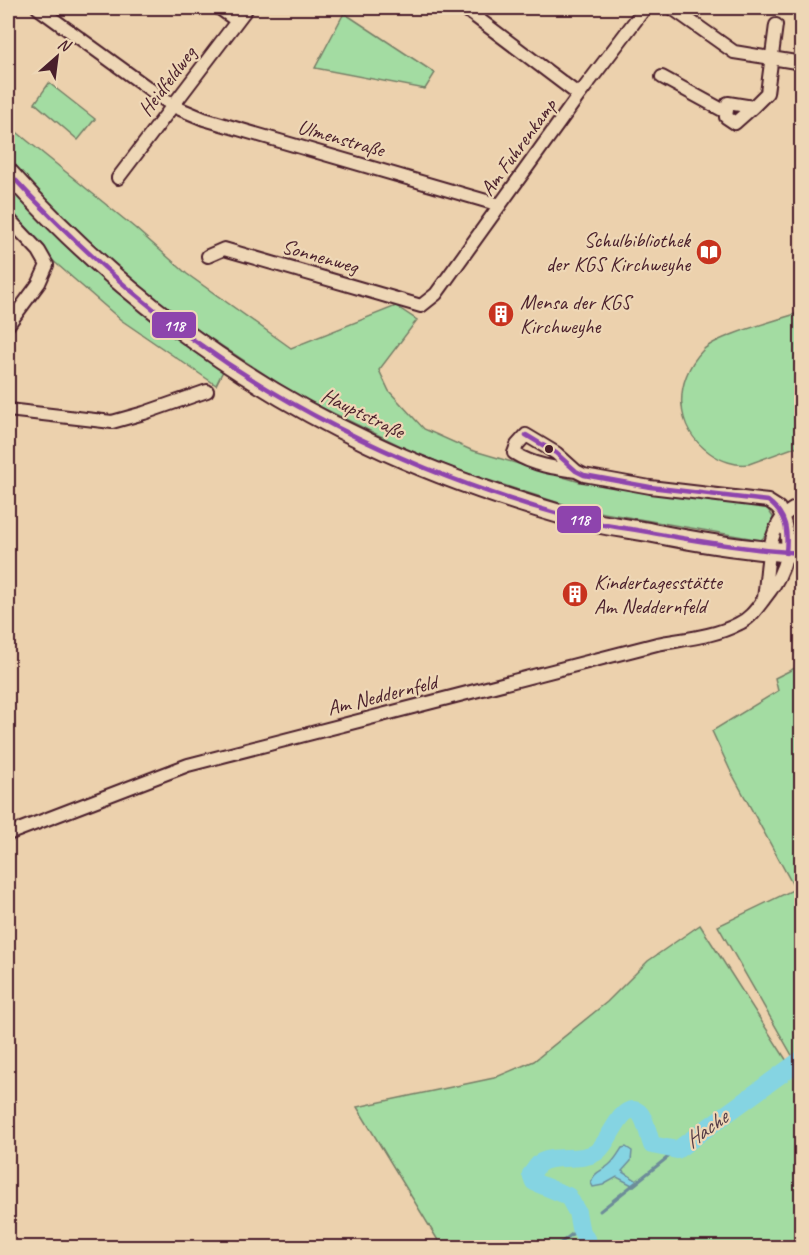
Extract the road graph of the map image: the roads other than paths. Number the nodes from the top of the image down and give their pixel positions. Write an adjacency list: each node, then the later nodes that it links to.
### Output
1 (38, 8): 13 (street, Ulmenstraße)
2 (219, 8): 7 (street)
3 (247, 8): 7 (street, Heidfeldweg)
4 (464, 8): 12 (street)
5 (645, 8): 12 (street, Am Fuhrenkamp)
6 (672, 8): 9 (street)
7 (237, 21): 13 (street, Heidfeldweg)
8 (776, 25): 9 (street)
9 (771, 58): 10 (street); 11 (street)
10 (801, 63)
11 (662, 77)
12 (579, 95): 16 (street, Am Fuhrenkamp)
13 (173, 106): 15 (street, Heidfeldweg); 16 (street, Ulmenstraße)
14 (8, 172): 26 (main road, Hauptstraße)
15 (118, 178)
16 (500, 205): 19 (street, Am Fuhrenkamp)
17 (8, 218): 20 (street)
18 (208, 256): 19 (street, Sonnenweg)
19 (421, 306)
20 (8, 325)
21 (207, 391): 22 (street)
22 (8, 410)
23 (576, 471): 25 (street)
24 (801, 504): 25 (street)
25 (783, 516): 26 (street)
26 (786, 553): 27 (street, Am Neddernfeld)
27 (8, 834)

